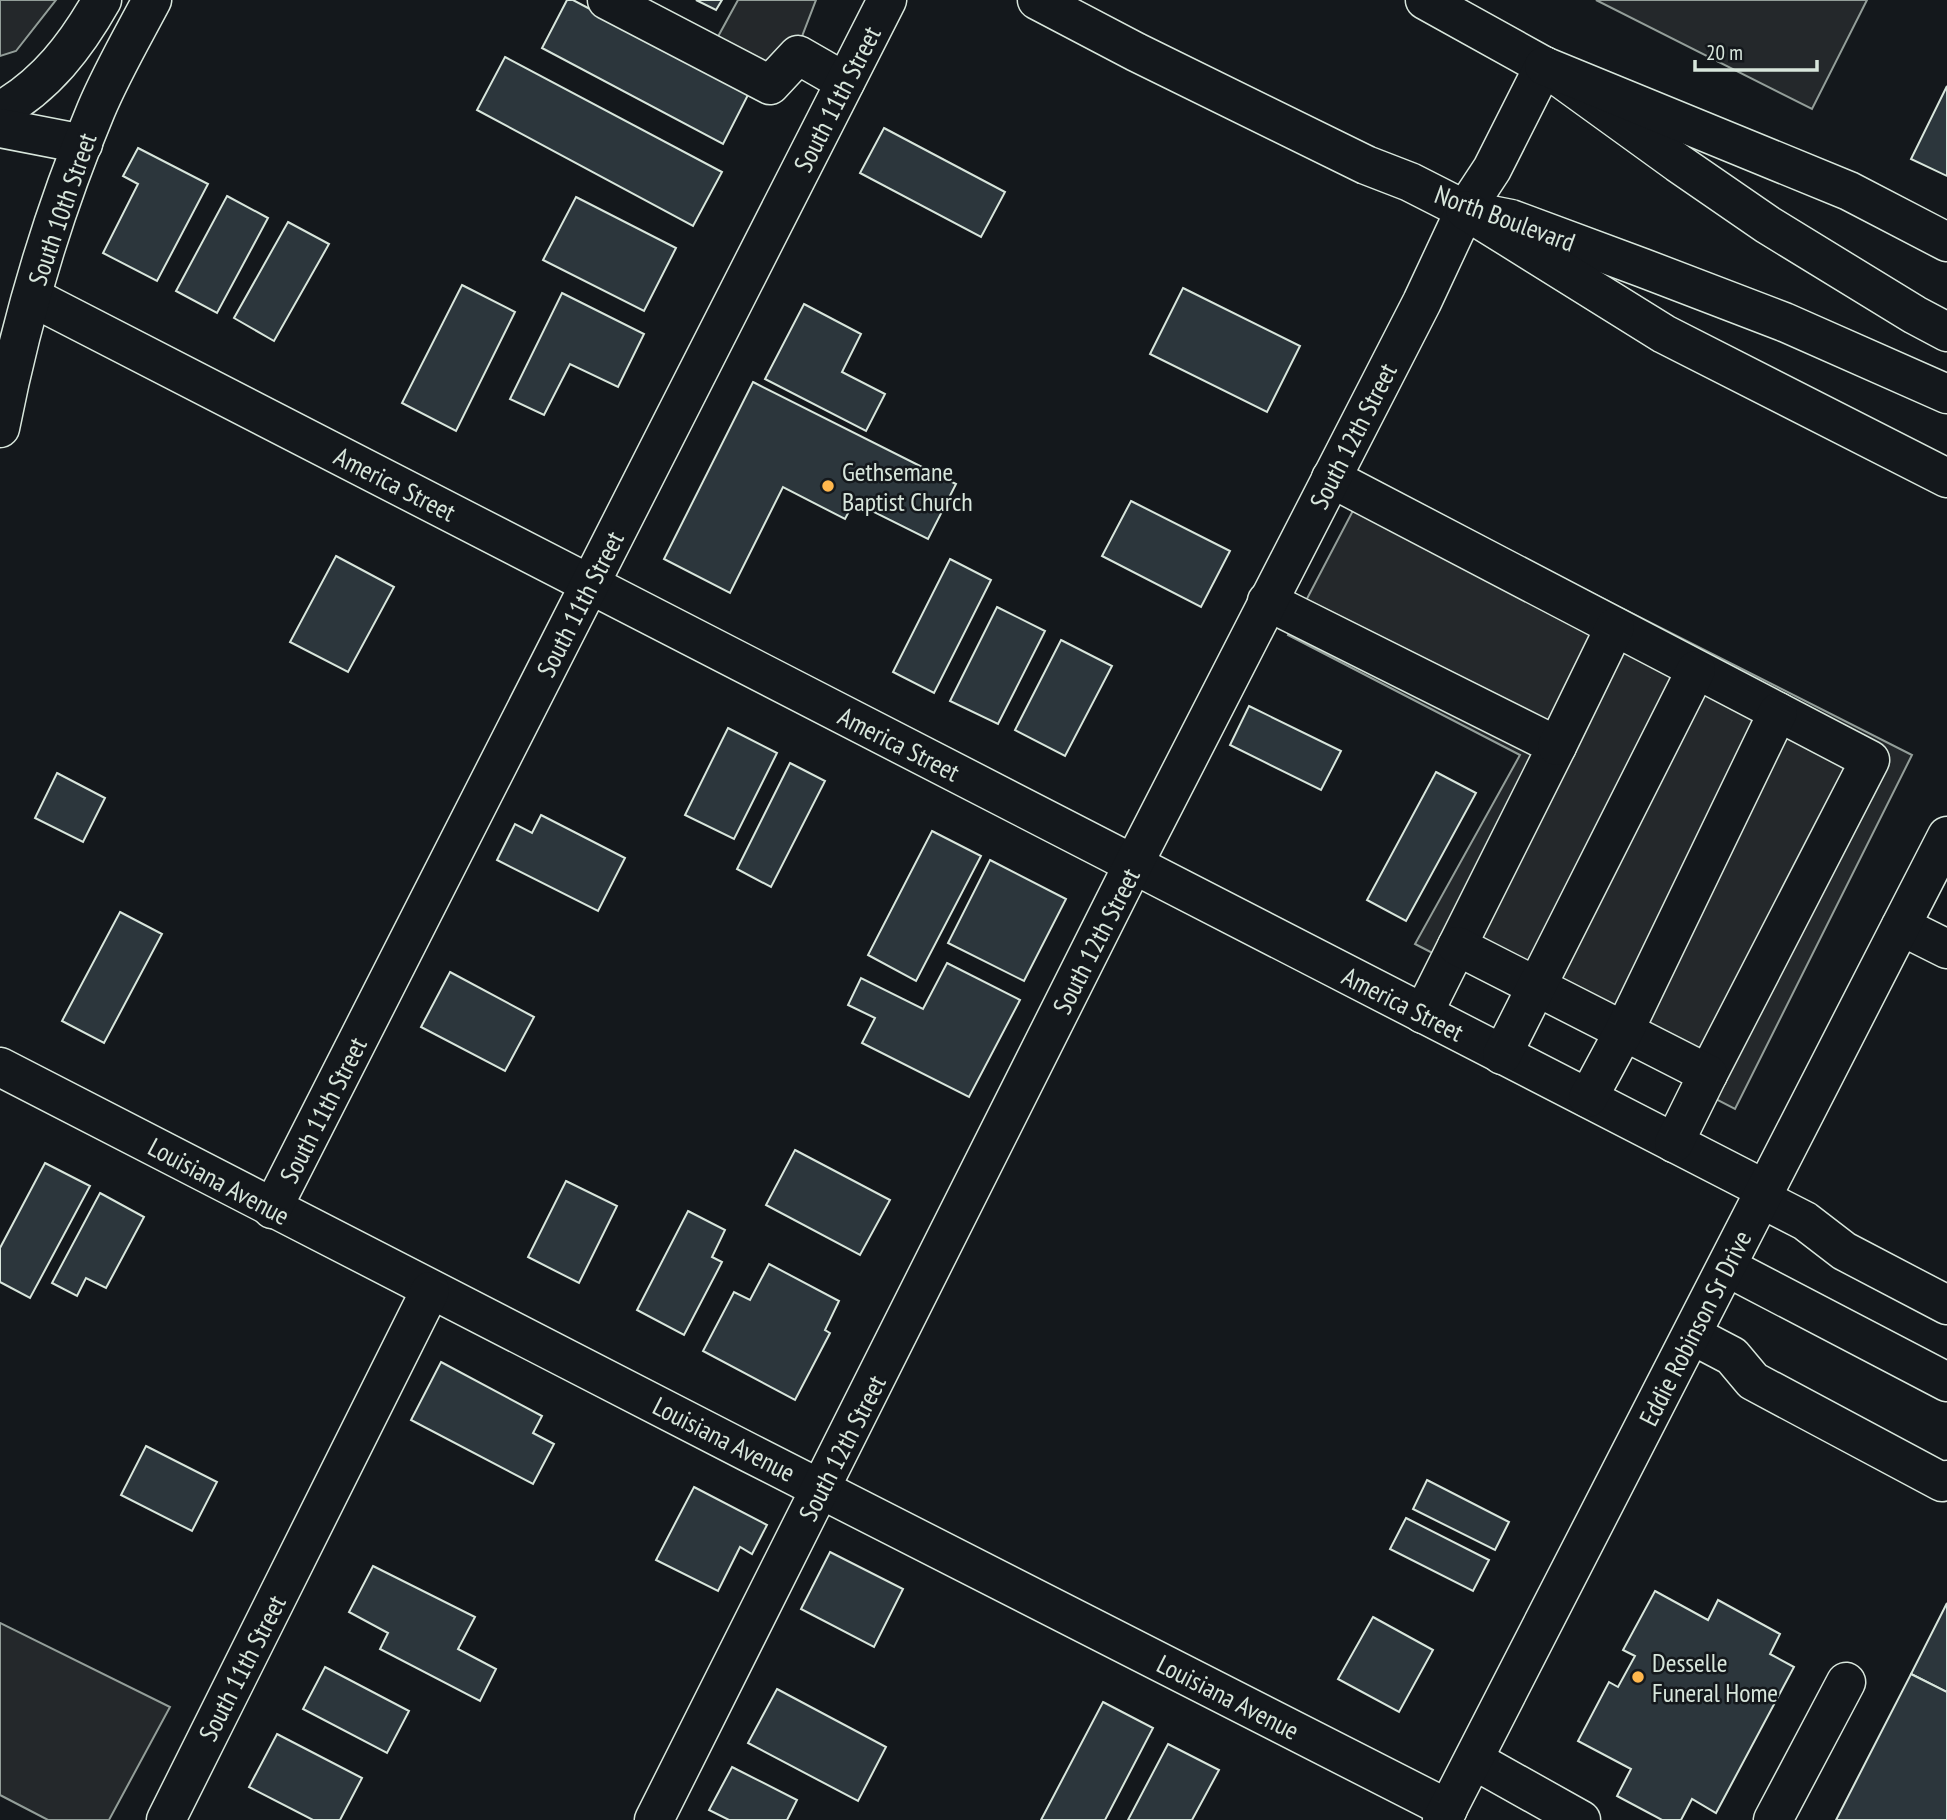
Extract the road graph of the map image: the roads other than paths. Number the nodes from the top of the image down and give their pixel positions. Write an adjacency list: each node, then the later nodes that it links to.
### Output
1 (102, 0): 9 (street)
2 (152, 0): 11 (street, South 10th Street)
3 (607, 0): 8 (street)
4 (887, 0): 8 (street, South 11th Street)
5 (1037, 0): 12 (street, North Boulevard)
6 (1425, 0): 7 (street)
7 (1544, 66): 12 (street, South 12th Street); 13 (street); 15 (street)
8 (845, 82): 20 (street, South 11th Street)
9 (0, 111)
10 (0, 128): 11 (street)
11 (83, 144): 14 (street, South 10th Street)
12 (1465, 210): 16 (street, North Boulevard); 18 (street, South 12th Street); 19 (street)
13 (1947, 242)
14 (32, 298): 17 (street, South 10th Street); 20 (street, America Street)
15 (1931, 323)
16 (1947, 394)
17 (0, 428)
18 (1331, 478): 21 (street, South 12th Street); 22 (street)
19 (1947, 478)
20 (590, 584): 27 (street, America Street); 40 (street, South 11th Street)
21 (1267, 601): 25 (street); 27 (street, South 12th Street)
22 (1615, 627): 23 (street); 25 (street)
23 (1696, 670): 24 (street); 31 (street)
24 (1778, 712): 33 (street); 36 (street)
25 (1557, 746): 29 (street)
26 (1947, 836): 28 (street, Eddie Robinson Sr Drive)
27 (1133, 865): 32 (street, America Street); 47 (street, South 12th Street)
28 (1901, 926): 30 (street); 39 (street, Eddie Robinson Sr Drive)
29 (1457, 946): 31 (street); 32 (street)
30 (1947, 949)
31 (1536, 986): 33 (street); 34 (street)
32 (1423, 1014): 34 (street, America Street)
33 (1624, 1031): 36 (street); 37 (street)
34 (1502, 1055): 37 (street, America Street)
35 (0, 1067): 40 (street, Louisiana Avenue)
36 (1708, 1074): 38 (street)
37 (1588, 1098): 38 (street, America Street)
38 (1674, 1143): 39 (street, America Street)
39 (1764, 1195): 41 (street, Eddie Robinson Sr Drive); 43 (street, America Street)
40 (272, 1209): 42 (street, Louisiana Avenue)
41 (1727, 1267): 44 (street, Eddie Robinson Sr Drive); 45 (street)
42 (430, 1291): 47 (street, Louisiana Avenue); 51 (street, South 11th Street)
43 (1947, 1305)
44 (1692, 1335): 46 (street); 49 (street, Eddie Robinson Sr Drive)
45 (1947, 1382)
46 (1947, 1480)
47 (822, 1488): 50 (street, Louisiana Avenue); 52 (street, South 12th Street)
48 (1846, 1682): 54 (street)
49 (1474, 1760): 50 (street, Eddie Robinson Sr Drive); 53 (street)
50 (1445, 1815)
51 (166, 1820)
52 (654, 1820)
53 (1581, 1820)
54 (1773, 1820)

